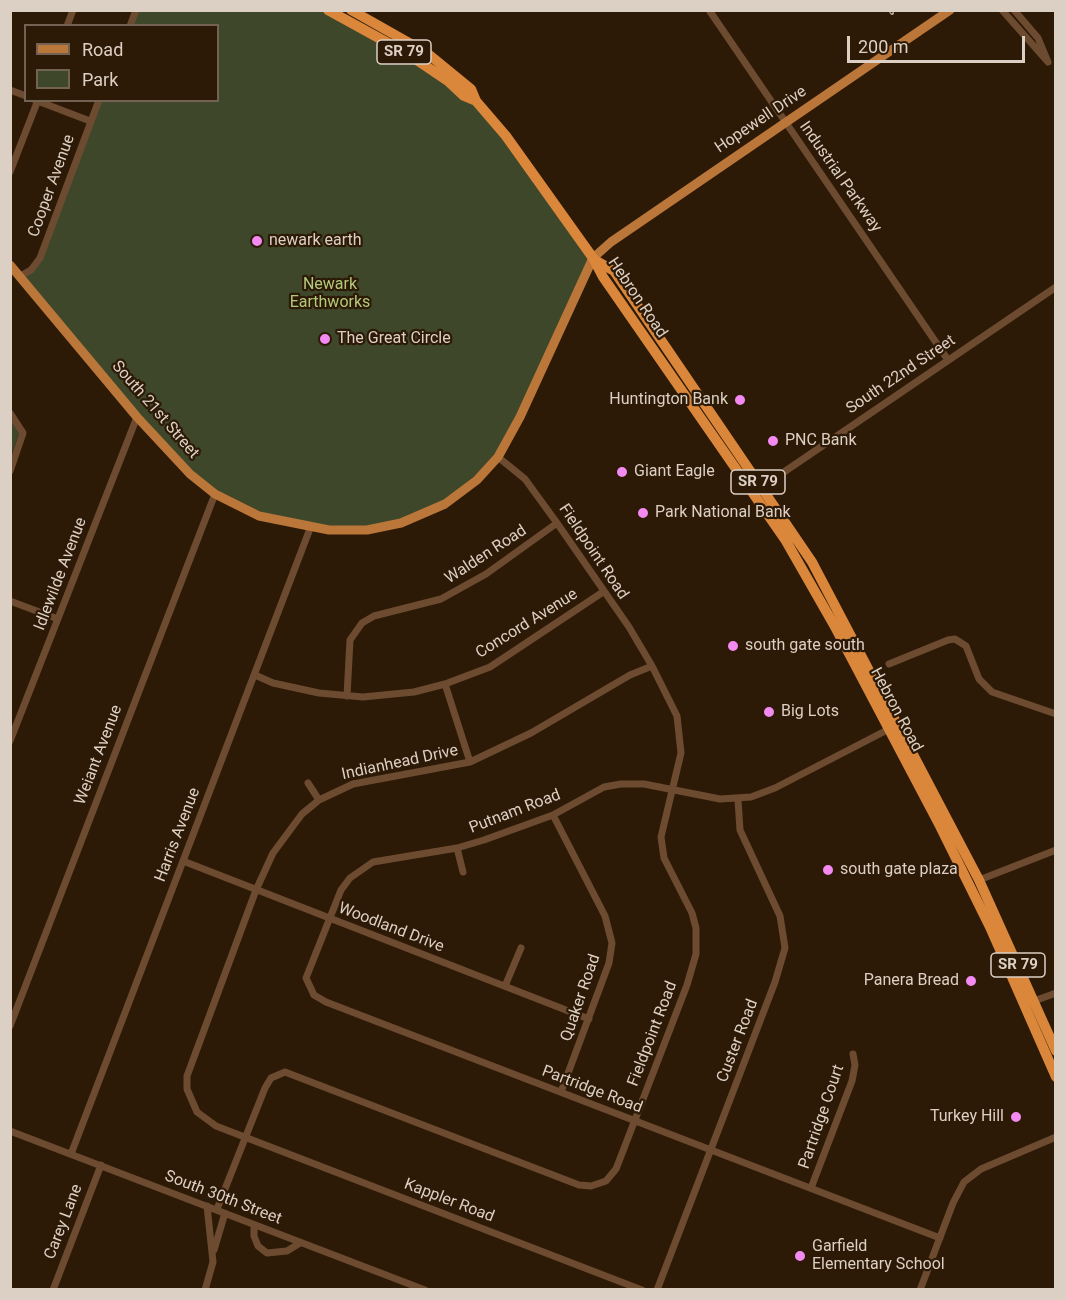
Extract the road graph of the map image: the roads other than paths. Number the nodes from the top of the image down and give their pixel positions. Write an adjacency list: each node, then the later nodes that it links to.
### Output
1 (328, 10): 7 (highway, Hebron Road / SR 79)
2 (351, 10): 7 (highway, Hebron Road / SR 79)
3 (709, 10): 11 (street, Industrial Parkway)
4 (950, 10): 11 (main road, Hopewell Drive)
5 (1002, 10): 6 (street)
6 (1014, 10)
7 (476, 101): 14 (highway, Hebron Road / SR 79)
8 (37, 102): 13 (street)
9 (40, 102): 12 (street)
10 (98, 102): 12 (street, Cooper Avenue)
11 (784, 121): 14 (main road, Hopewell Drive); 18 (street, Industrial Parkway)
12 (90, 122): 16 (street, Cooper Avenue)
13 (10, 172)
14 (593, 258): 21 (highway, Hebron Road / SR 79); 22 (main road, South 21st Street); 24 (highway, Hebron Road / SR 79)
15 (10, 264): 16 (main road, South 21st Street)
16 (22, 275): 20 (main road, South 21st Street)
17 (1056, 287): 18 (street, South 22nd Street)
18 (948, 360): 24 (street, South 22nd Street)
19 (10, 413): 23 (street)
20 (137, 417): 25 (main road, South 21st Street); 32 (street, Idlewilde Avenue)
21 (717, 442): 24 (highway); 26 (highway, Hebron Road / SR 79)
22 (498, 458): 27 (street, Fieldpoint Road); 28 (main road, South 21st Street)
23 (10, 471)
24 (760, 485): 29 (highway, Hebron Road / SR 79)
25 (215, 494): 28 (main road, South 21st Street); 59 (street, Weiant Avenue)
26 (753, 495): 29 (highway); 39 (highway, Hebron Road / SR 79)
27 (557, 522): 30 (street, Fieldpoint Road); 37 (street, Walden Road)
28 (311, 526): 35 (street, Harris Avenue)
29 (805, 552): 39 (highway, Hebron Road / SR 79)
30 (603, 592): 34 (street, Fieldpoint Road); 36 (street, Concord Avenue)
31 (10, 601): 32 (street)
32 (58, 619): 40 (street, Idlewilde Avenue)
33 (889, 664): 38 (street)
34 (652, 666): 41 (street, Indianhead Drive); 43 (street, Fieldpoint Road)
35 (255, 675): 37 (street, Concord Avenue); 49 (street, Harris Avenue)
36 (446, 684): 37 (street, Concord Avenue); 41 (street)
37 (347, 696)
38 (1056, 714)
39 (893, 727): 45 (street, Putnam Road); 51 (highway, Hebron Road / SR 79); 62 (highway, Hebron Road / SR 79)
40 (10, 741)
41 (470, 762): 44 (street, Indianhead Drive)
42 (308, 783): 44 (street)
43 (674, 789): 45 (street, Putnam Road); 46 (street, Putnam Road); 64 (street, Fieldpoint Road)
44 (320, 800): 52 (street, Indianhead Drive)
45 (738, 800): 68 (street, Custer Road)
46 (553, 814): 47 (street, Putnam Road); 58 (street, Quaker Road)
47 (457, 848): 50 (street); 53 (street, Putnam Road)
48 (1056, 850): 51 (street)
49 (183, 861): 52 (street, Woodland Drive); 69 (street, Harris Avenue)
50 (463, 872)
51 (979, 880): 57 (highway, Hebron Road / SR 79)
52 (256, 890): 53 (street, Woodland Drive); 66 (street, Indianhead Drive)
53 (330, 918): 55 (street, Woodland Drive); 63 (street, Partridge Road)
54 (521, 948): 55 (street)
55 (505, 986): 58 (street, Woodland Drive)
56 (1056, 993): 57 (street)
57 (1034, 1001): 60 (highway, Hebron Road / SR 79)
58 (589, 1019): 63 (street, Quaker Road)
59 (10, 1026)
60 (1056, 1051)
61 (853, 1054): 71 (street, Partridge Court)
62 (1056, 1077)
63 (561, 1092): 64 (street, Partridge Road)
64 (634, 1120): 66 (street, Fieldpoint Road); 68 (street, Partridge Road)
65 (10, 1131): 69 (street, South 30th Street)
66 (245, 1137): 73 (street, Fieldpoint Road); 82 (street, Kappler Road)
67 (1056, 1137): 76 (street)
68 (711, 1150): 71 (street, Partridge Road); 83 (street, Custer Road)
69 (71, 1154): 70 (street, South 30th Street)
70 (101, 1165): 72 (street, South 30th Street); 79 (street, Carey Lane)
71 (812, 1188): 76 (street, Partridge Road)
72 (207, 1206): 73 (street, South 30th Street); 78 (street)
73 (217, 1209): 74 (street, South 30th Street)
74 (225, 1213): 75 (street, South 30th Street); 78 (street)
75 (254, 1225): 77 (street, South 30th Street); 77 (street)
76 (940, 1238): 84 (street)
77 (300, 1242): 81 (street, South 30th Street)
78 (213, 1252): 80 (street)
79 (53, 1290)
80 (205, 1290)
81 (425, 1290)
82 (642, 1290)
83 (657, 1290)
84 (920, 1290)

